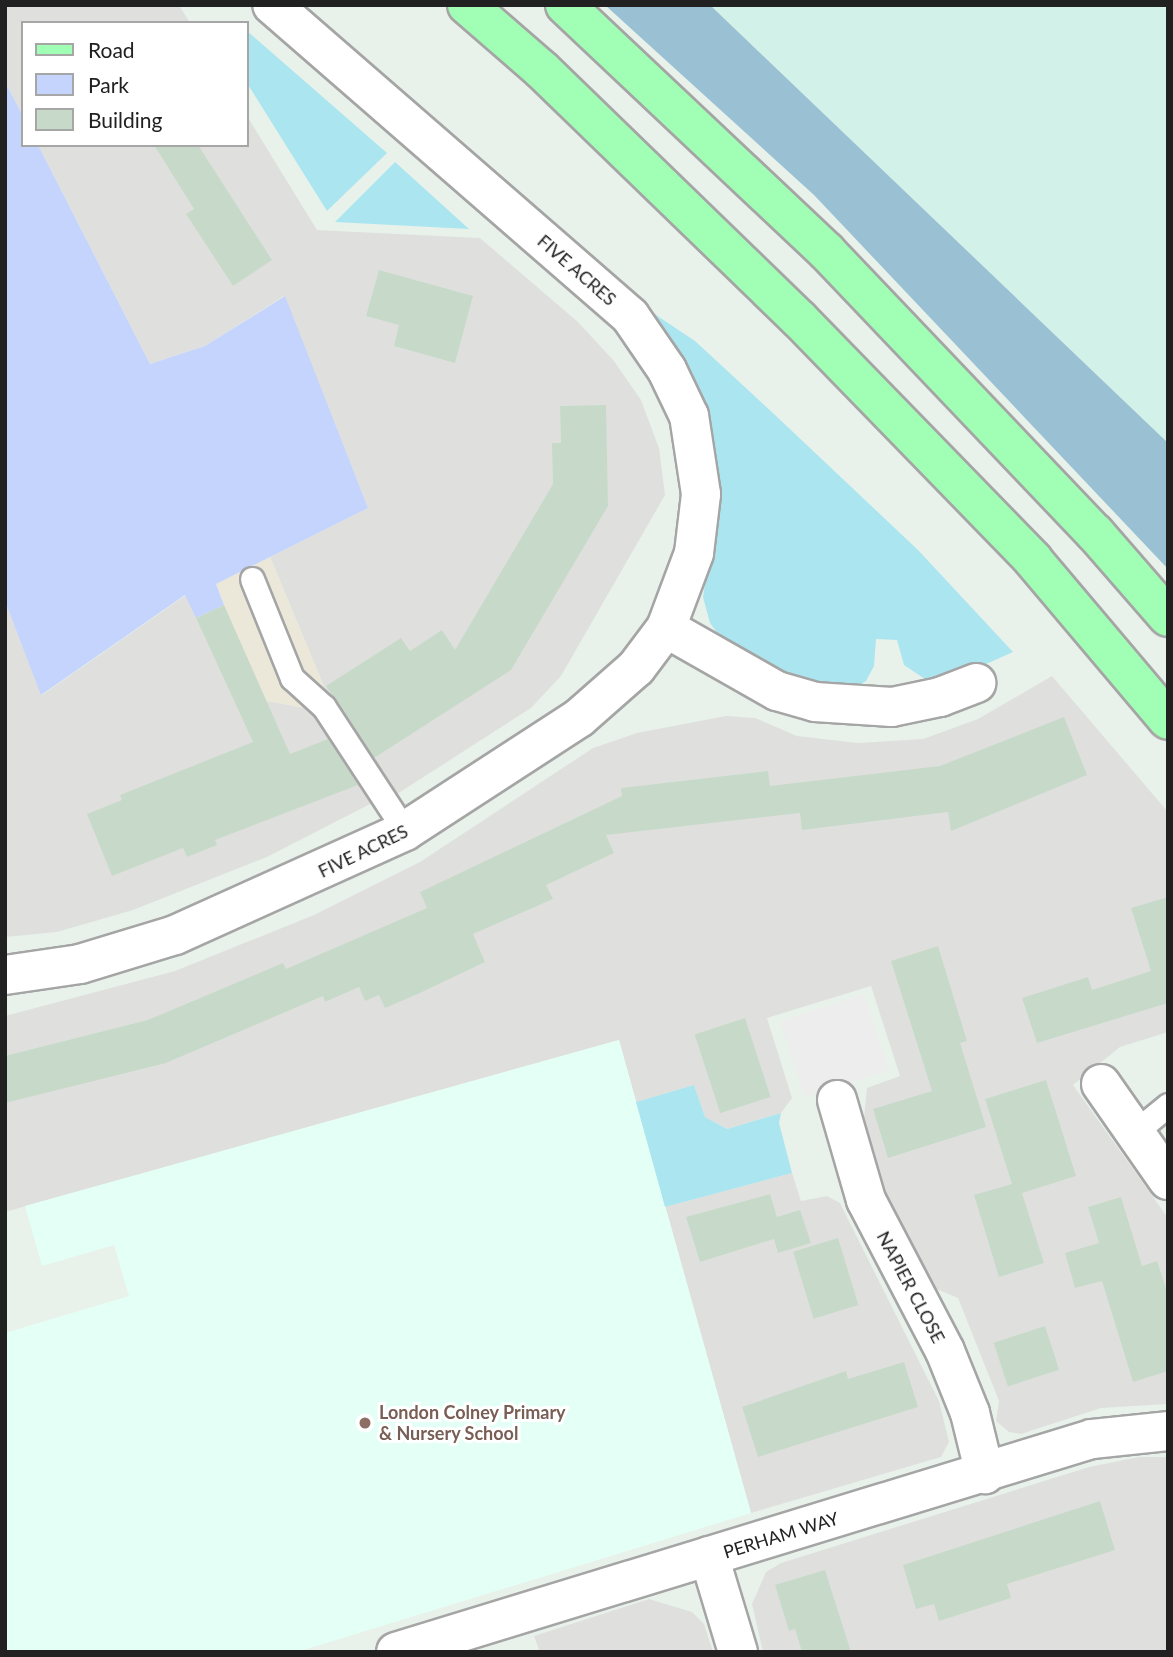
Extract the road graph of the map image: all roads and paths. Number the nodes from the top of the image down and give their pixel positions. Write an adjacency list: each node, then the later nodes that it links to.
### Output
1 (272, 5): 6 (street, FIVE ACRES)
2 (467, 5): 8 (main road)
3 (565, 5): 5 (main road)
4 (252, 579): 9 (lane)
5 (1168, 617)
6 (666, 628): 7 (street); 9 (street, FIVE ACRES)
7 (976, 683)
8 (1168, 720)
9 (405, 831): 10 (street, FIVE ACRES)
10 (5, 975)
11 (1101, 1084): 14 (street)
12 (837, 1100): 17 (street, NAPIER CLOSE)
13 (1168, 1105): 14 (lane)
14 (1135, 1132): 15 (street)
15 (1168, 1180)
16 (1168, 1431): 17 (street, PERHAM WAY)
17 (985, 1474): 18 (street, PERHAM WAY)
18 (709, 1556): 19 (street, PERHAM WAY); 20 (street)
19 (396, 1652)
20 (738, 1652)

